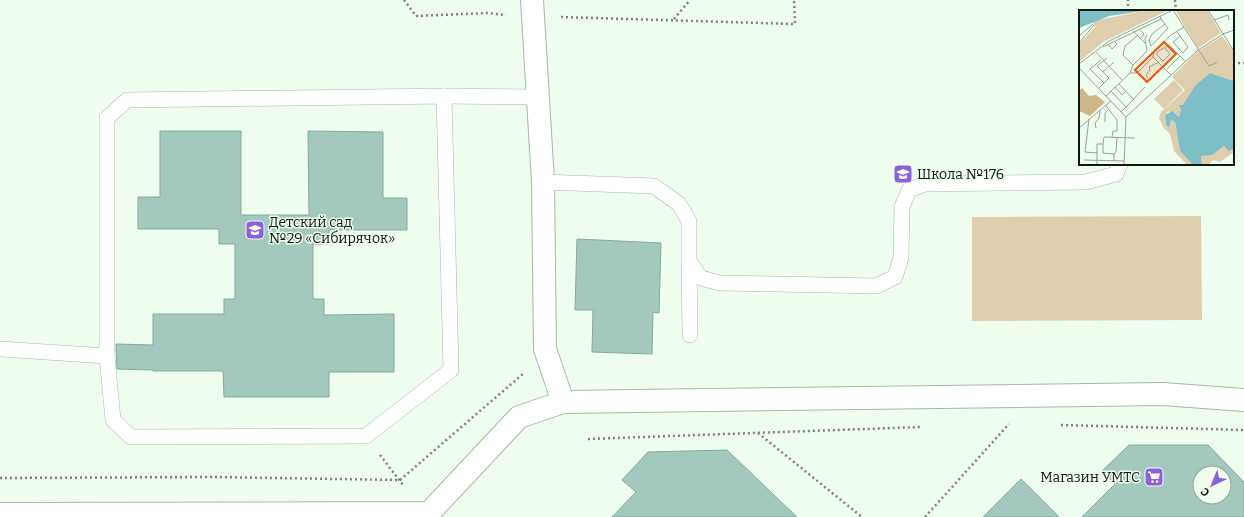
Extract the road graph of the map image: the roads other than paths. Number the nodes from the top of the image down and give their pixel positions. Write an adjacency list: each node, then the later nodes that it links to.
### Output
1 (533, 8): 3 (street)
2 (444, 96): 3 (lane); 9 (lane); 9 (lane)
3 (538, 97): 5 (street)
4 (1120, 165): 6 (lane)
5 (542, 182): 6 (lane); 11 (street)
6 (689, 261): 7 (lane)
7 (690, 335)
8 (0, 349): 9 (lane)
9 (107, 356)
10 (1244, 400): 11 (street)
11 (563, 402): 12 (street)
12 (0, 514)

